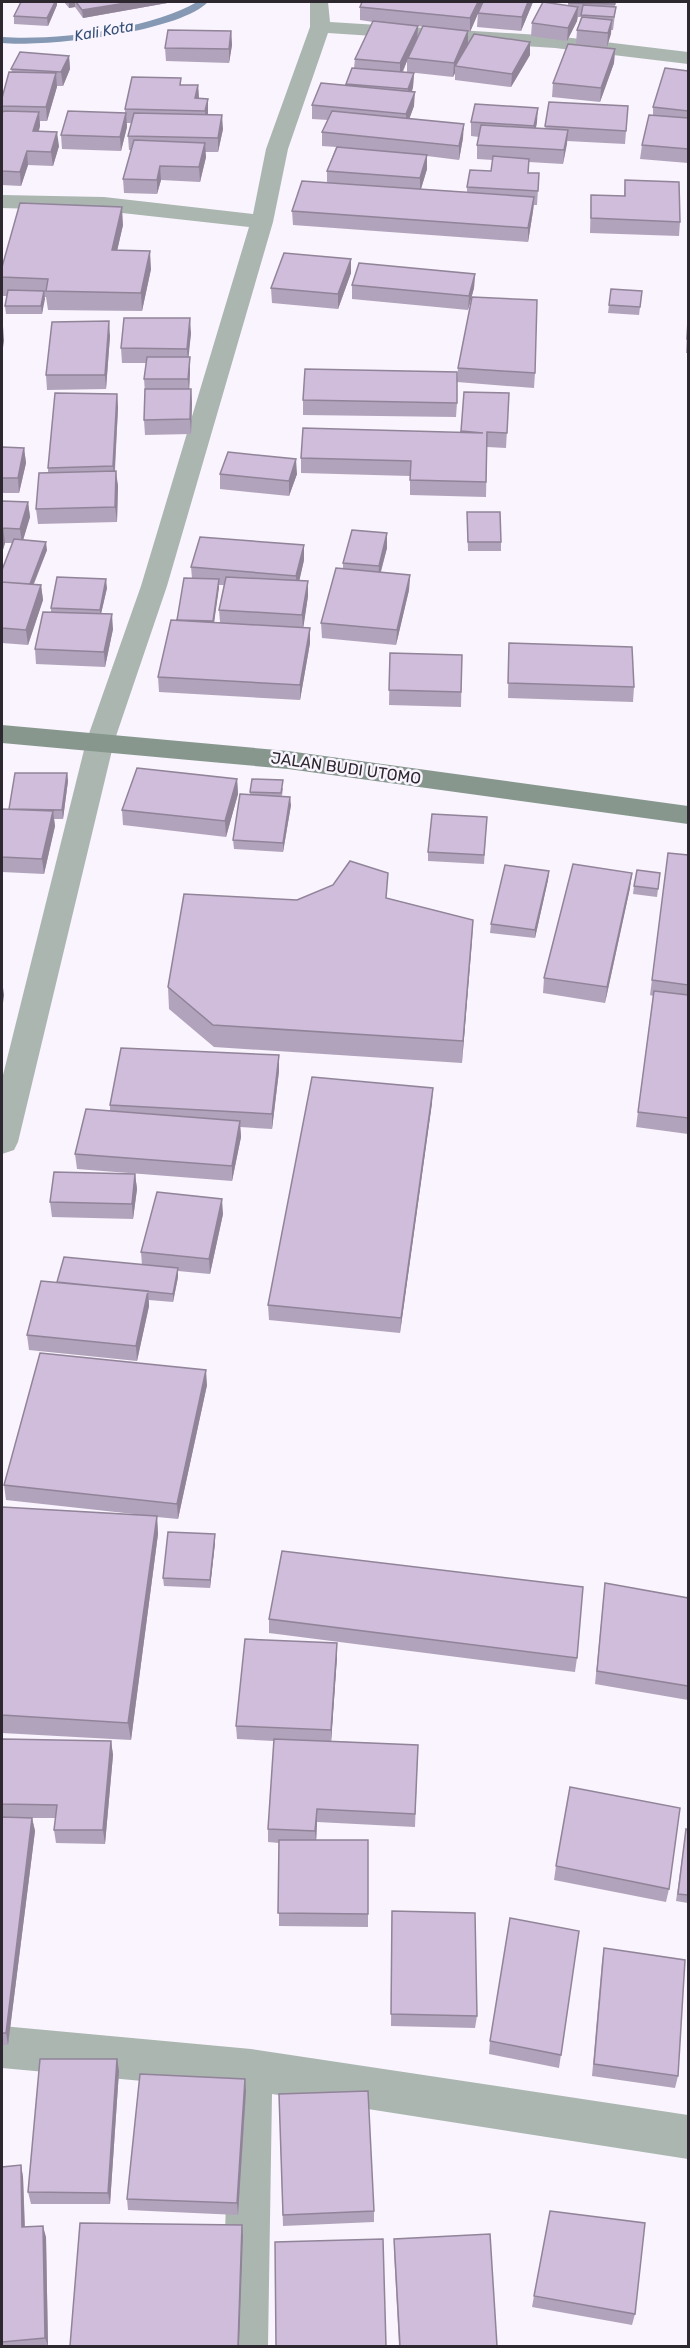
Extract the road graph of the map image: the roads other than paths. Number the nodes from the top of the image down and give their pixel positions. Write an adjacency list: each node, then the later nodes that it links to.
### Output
1 (319, 2): 2 (street)
2 (320, 27): 3 (street); 5 (street)
3 (688, 58)
4 (2, 201): 5 (street)
5 (262, 222): 7 (street)
6 (2, 734): 7 (street, JALAN BUDI UTOMO)
7 (100, 742): 8 (street, JALAN BUDI UTOMO); 9 (street)
8 (688, 815)
9 (9, 1081): 10 (street)
10 (2, 1142)
11 (2, 2047): 12 (street)
12 (252, 2070): 13 (street); 14 (street)
13 (688, 2137)
14 (244, 2346)

